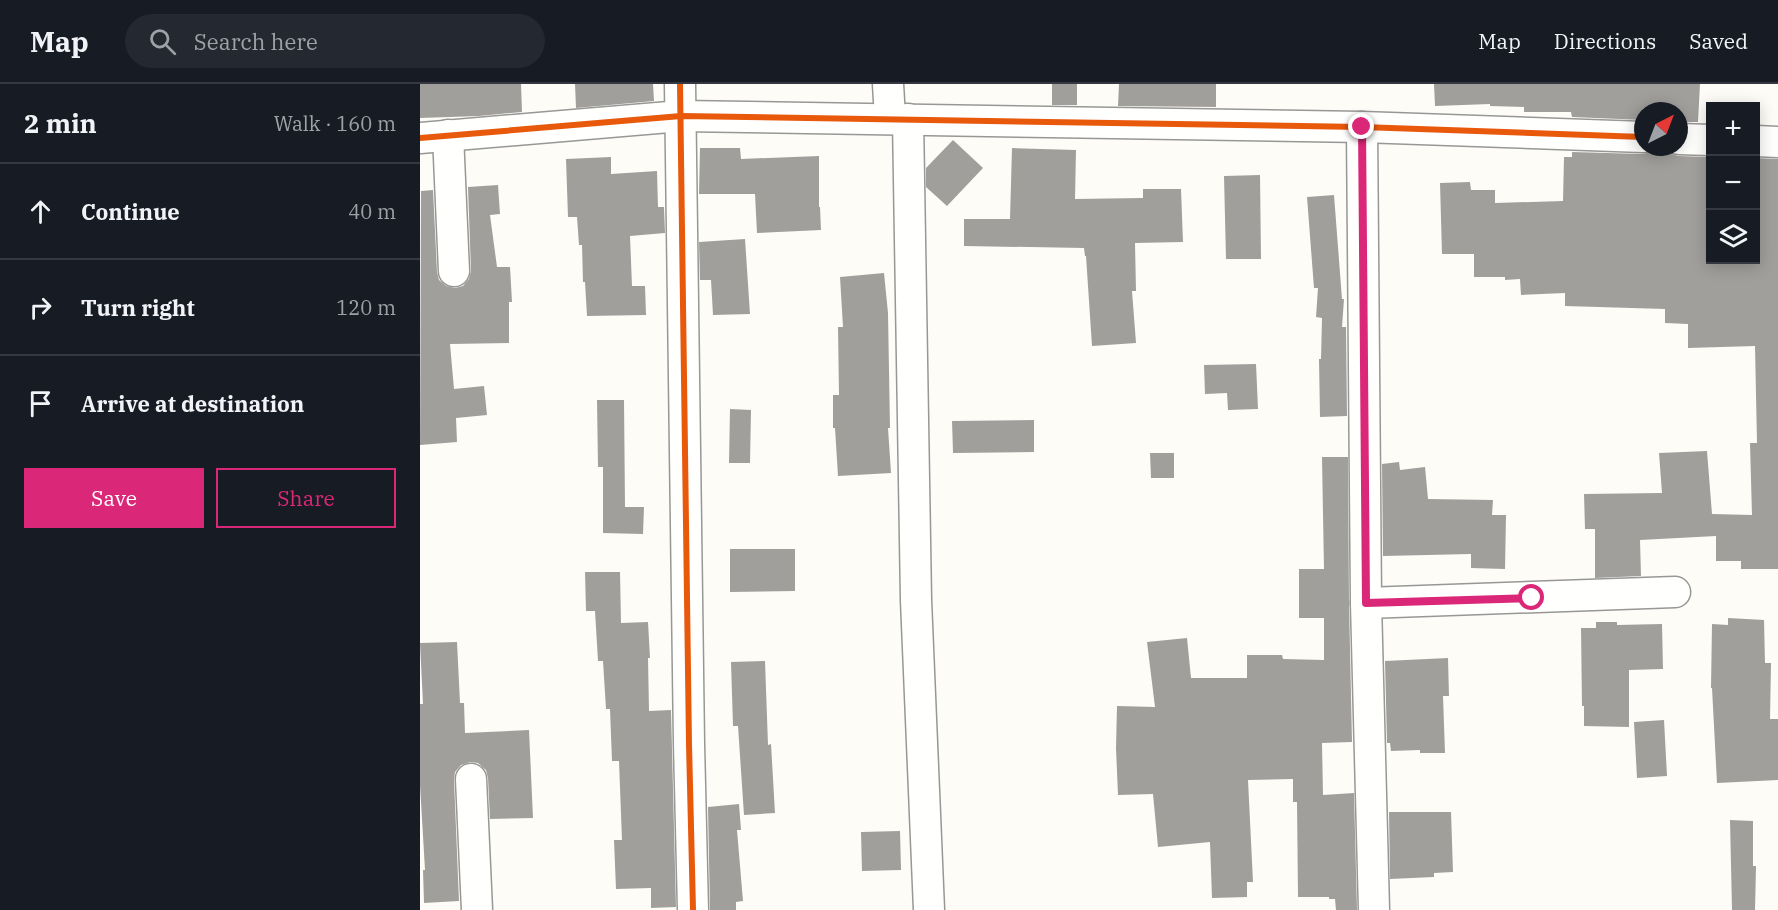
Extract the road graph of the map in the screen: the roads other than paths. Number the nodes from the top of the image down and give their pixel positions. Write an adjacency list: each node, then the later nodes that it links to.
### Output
1 (680, 84): 3 (street)
2 (888, 84): 4 (street)
3 (681, 116): 4 (street); 6 (street); 17 (street)
4 (899, 118): 5 (street); 18 (street)
5 (1362, 127): 7 (street); 14 (street)
6 (434, 137): 12 (street)
7 (1634, 137)
8 (1688, 139): 9 (street)
9 (1706, 140)
10 (1760, 141): 11 (street)
11 (1778, 142)
12 (454, 271)
13 (1675, 592): 14 (street)
14 (1366, 603): 19 (street)
15 (471, 779): 16 (street)
16 (477, 910)
17 (693, 910)
18 (929, 910)
19 (1374, 910)

